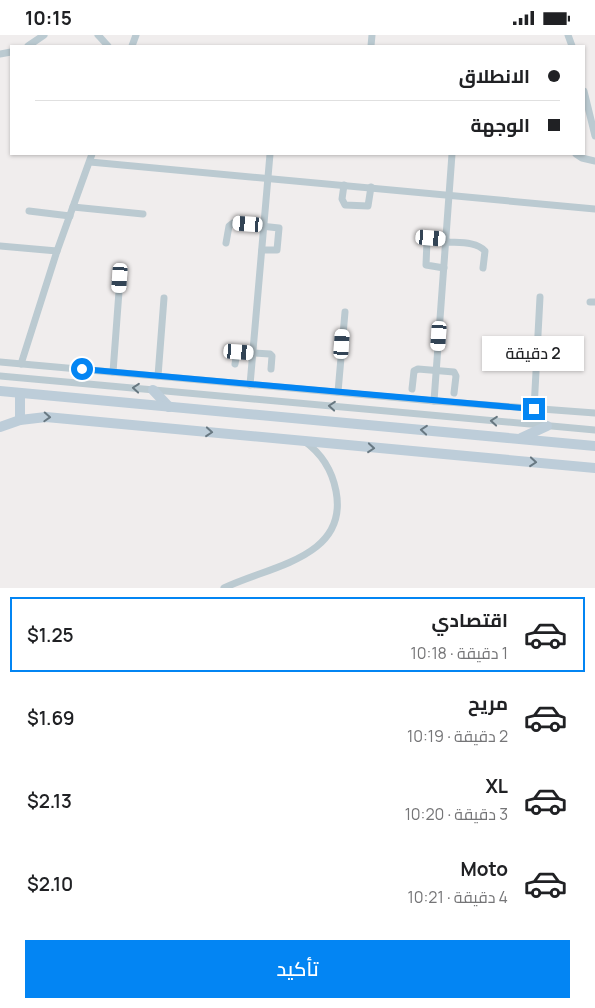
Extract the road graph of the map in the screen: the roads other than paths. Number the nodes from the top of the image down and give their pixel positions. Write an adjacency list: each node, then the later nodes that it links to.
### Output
1 (44, 35): 3 (street)
2 (98, 35): 4 (street)
3 (29, 45)
4 (107, 45)
5 (585, 95): 7 (street)
6 (595, 100): 7 (street)
7 (588, 106): 8 (street)
8 (595, 136)
9 (92, 155): 14 (street)
10 (270, 155): 15 (street)
11 (452, 155): 18 (street)
12 (578, 155): 13 (street)
13 (595, 161)
14 (90, 162): 15 (street); 19 (street)
15 (268, 178): 16 (street); 24 (street)
16 (344, 185): 17 (street); 17 (street)
17 (371, 187): 18 (street)
18 (449, 195): 20 (street); 25 (street)
19 (73, 207): 22 (street); 23 (street)
20 (595, 209)
21 (29, 211): 23 (street)
22 (143, 214)
23 (70, 216): 29 (street)
24 (264, 225): 26 (street); 28 (street); 28 (street)
25 (446, 241): 30 (street); 30 (street); 31 (street)
26 (226, 243)
27 (0, 246): 29 (street)
28 (262, 250): 36 (street)
29 (57, 251): 38 (street)
30 (444, 268): 41 (street)
31 (483, 268)
32 (120, 278): 42 (street)
33 (540, 297): 56 (street)
34 (164, 298): 44 (street)
35 (345, 312): 52 (street)
36 (253, 353): 39 (street); 40 (street); 47 (street)
37 (0, 361): 38 (street)
38 (22, 364): 42 (street); 45 (street); 46 (street)
39 (235, 364)
40 (271, 369)
41 (436, 370): 48 (street); 53 (street); 54 (street)
42 (113, 372): 44 (street)
43 (0, 375): 45 (street)
44 (158, 376): 47 (street)
45 (14, 377): 46 (street)
46 (24, 378): 49 (street, one-way to 46)
47 (250, 385): 52 (street)
48 (412, 389)
49 (153, 390): 55 (street); 59 (street, one-way to 49)
50 (0, 391): 51 (street)
51 (20, 393): 55 (street); 58 (street)
52 (338, 393): 54 (street)
53 (454, 393)
54 (434, 401): 56 (street)
55 (169, 407): 62 (street, one-way to 55)
56 (534, 409): 57 (street)
57 (595, 413)
58 (20, 420): 60 (street); 63 (street, one-way to 63)
59 (547, 426): 61 (street); 62 (street)
60 (2, 428)
61 (595, 430)
62 (522, 438): 64 (street)
63 (304, 441): 65 (street, one-way to 65); 66 (street)
64 (595, 445)
65 (595, 468)
66 (224, 588)

